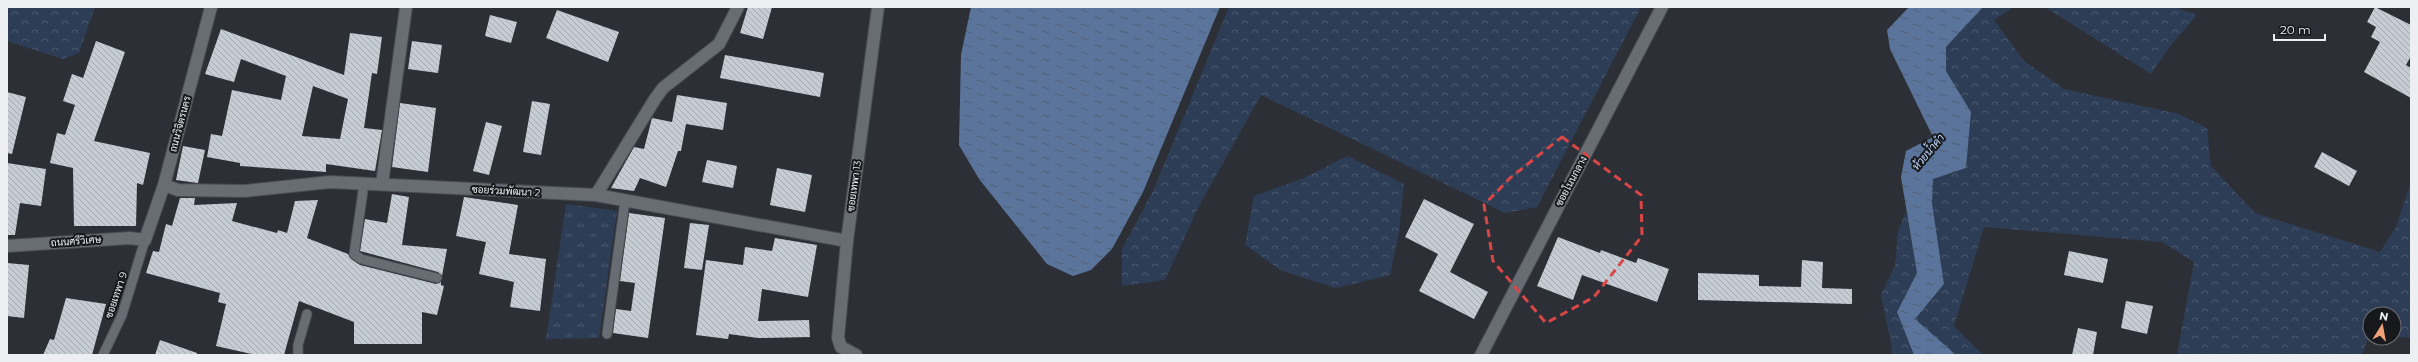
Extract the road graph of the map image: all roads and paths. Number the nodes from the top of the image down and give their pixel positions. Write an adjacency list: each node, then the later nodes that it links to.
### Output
1 (211, 7): 8 (street, ถนนวิจิตรนคร)
2 (406, 7): 7 (street)
3 (738, 7): 9 (street)
4 (878, 7): 12 (street, ซอยเทพา 13)
5 (1662, 7): 20 (street, ซอยโนนกลาง)
6 (364, 184): 7 (street, ซอยร่วมพัฒนา 2); 8 (street, ซอยร่วมพัฒนา 2); 14 (lane)
7 (382, 184): 9 (street, ซอยร่วมพัฒนา 2)
8 (164, 185): 11 (street, ถนนวิจิตรนคร)
9 (596, 196): 10 (street, ซอยร่วมพัฒนา 2)
10 (625, 201): 12 (street, ซอยร่วมพัฒนา 2); 16 (lane)
11 (145, 240): 13 (street, ถนนศรีวิเศษ); 17 (lane, ซอยเทพา 9)
12 (847, 241): 19 (street, ซอยเทพา 13)
13 (7, 246)
14 (437, 278)
15 (308, 314): 18 (lane)
16 (607, 334)
17 (103, 355)
18 (298, 355)
19 (856, 355)
20 (1481, 355)

